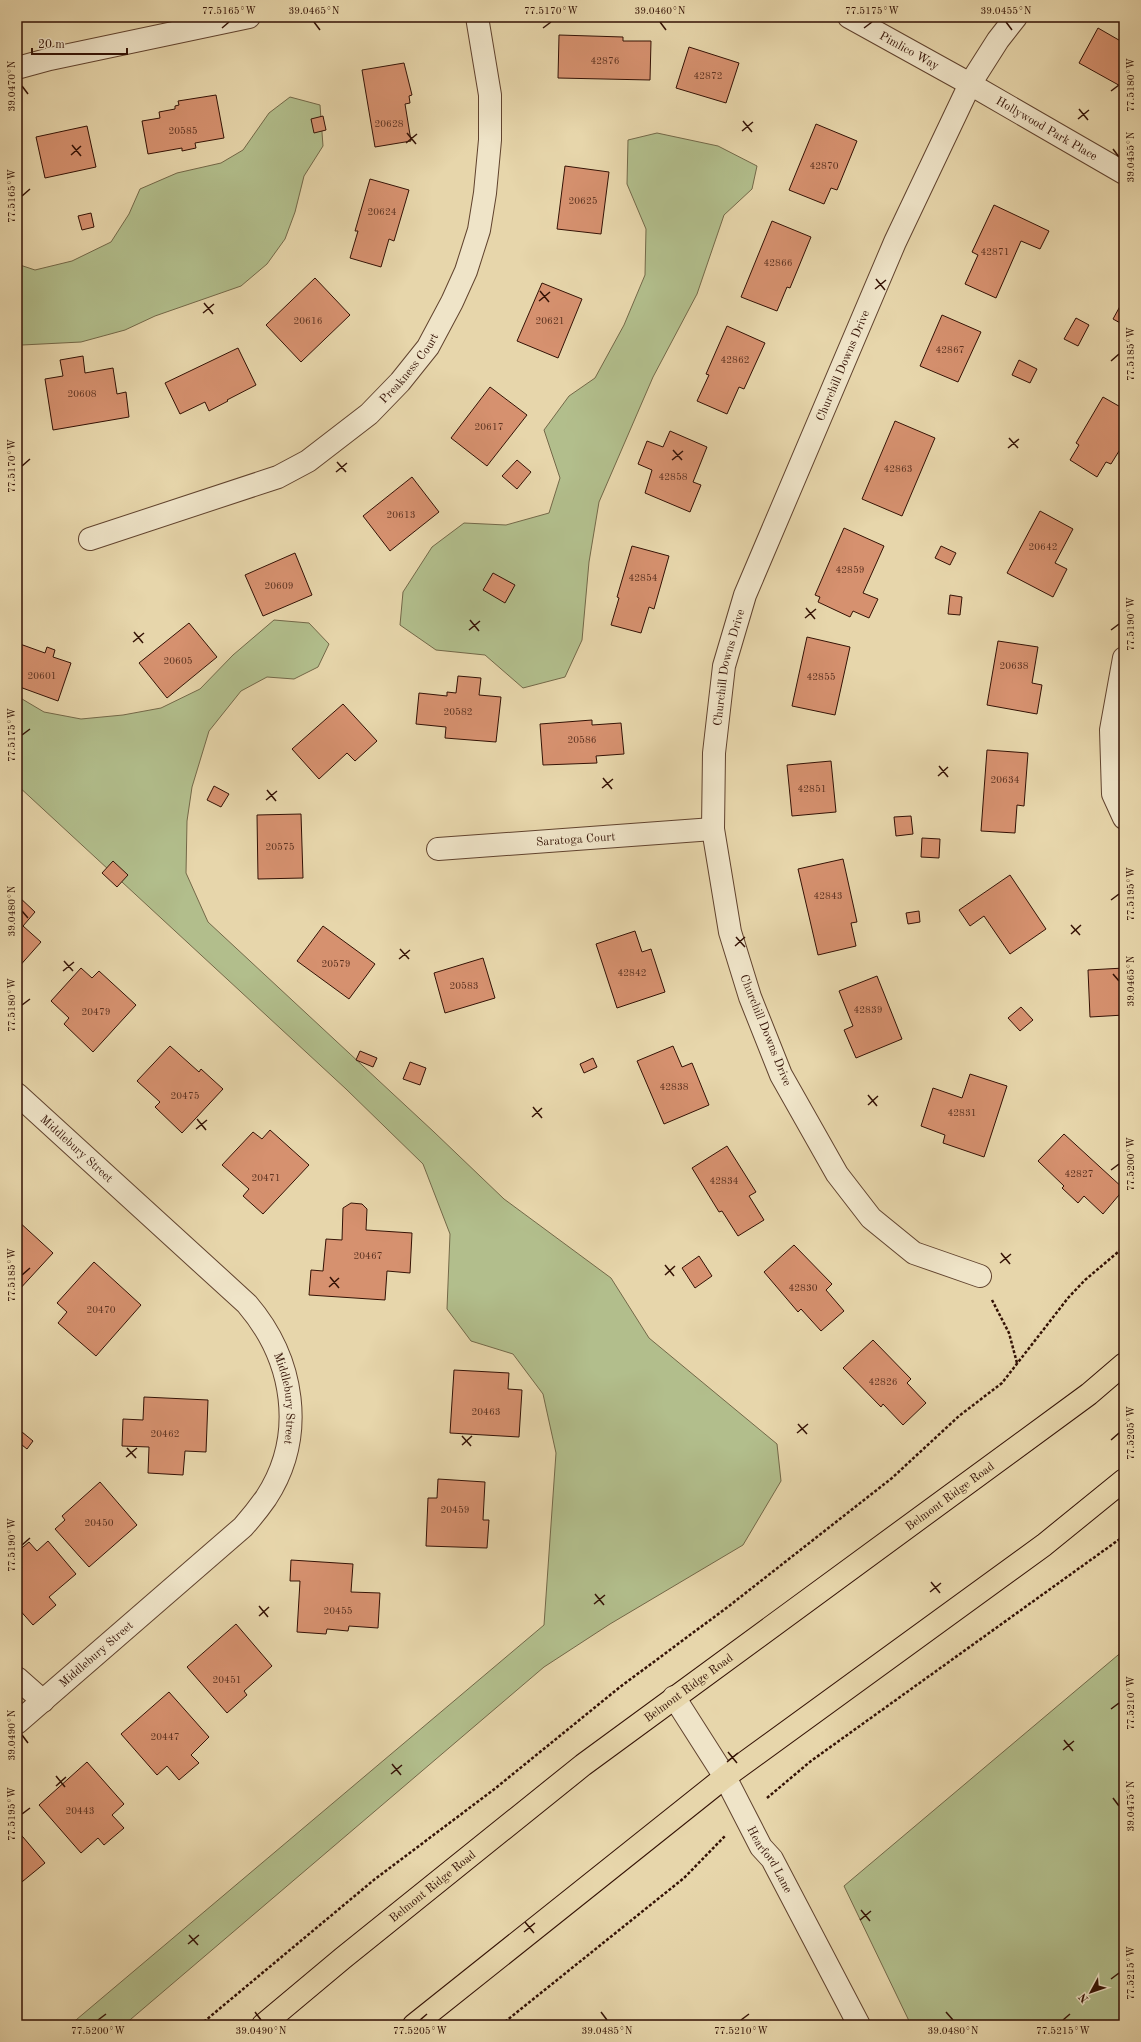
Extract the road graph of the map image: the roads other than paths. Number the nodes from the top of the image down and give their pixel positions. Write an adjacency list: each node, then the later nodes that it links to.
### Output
1 (249, 17): 5 (street)
2 (477, 17): 8 (street, Preakness Court)
3 (848, 17): 6 (street, Pimlico Way)
4 (1016, 17): 6 (street, Churchill Downs Drive)
5 (17, 68)
6 (970, 84): 7 (street, Hollywood Park Place); 11 (street, Churchill Downs Drive)
7 (1124, 173)
8 (90, 539)
9 (1124, 658): 10 (street)
10 (1124, 818)
11 (713, 829): 12 (street, Saratoga Court); 14 (street, Churchill Downs Drive)
12 (438, 850)
13 (17, 1094): 19 (street, Middlebury Street)
14 (980, 1276)
15 (1124, 1364): 18 (main road, Belmont Ridge Road)
16 (1124, 1480): 21 (main road)
17 (17, 1678): 19 (street)
18 (674, 1697): 21 (street, Hearford Lane); 22 (main road, Belmont Ridge Road)
19 (42, 1701): 20 (street, Middlebury Street)
20 (17, 1723)
21 (725, 1777): 23 (main road); 24 (street, Hearford Lane)
22 (263, 2025)
23 (414, 2025)
24 (859, 2025)

